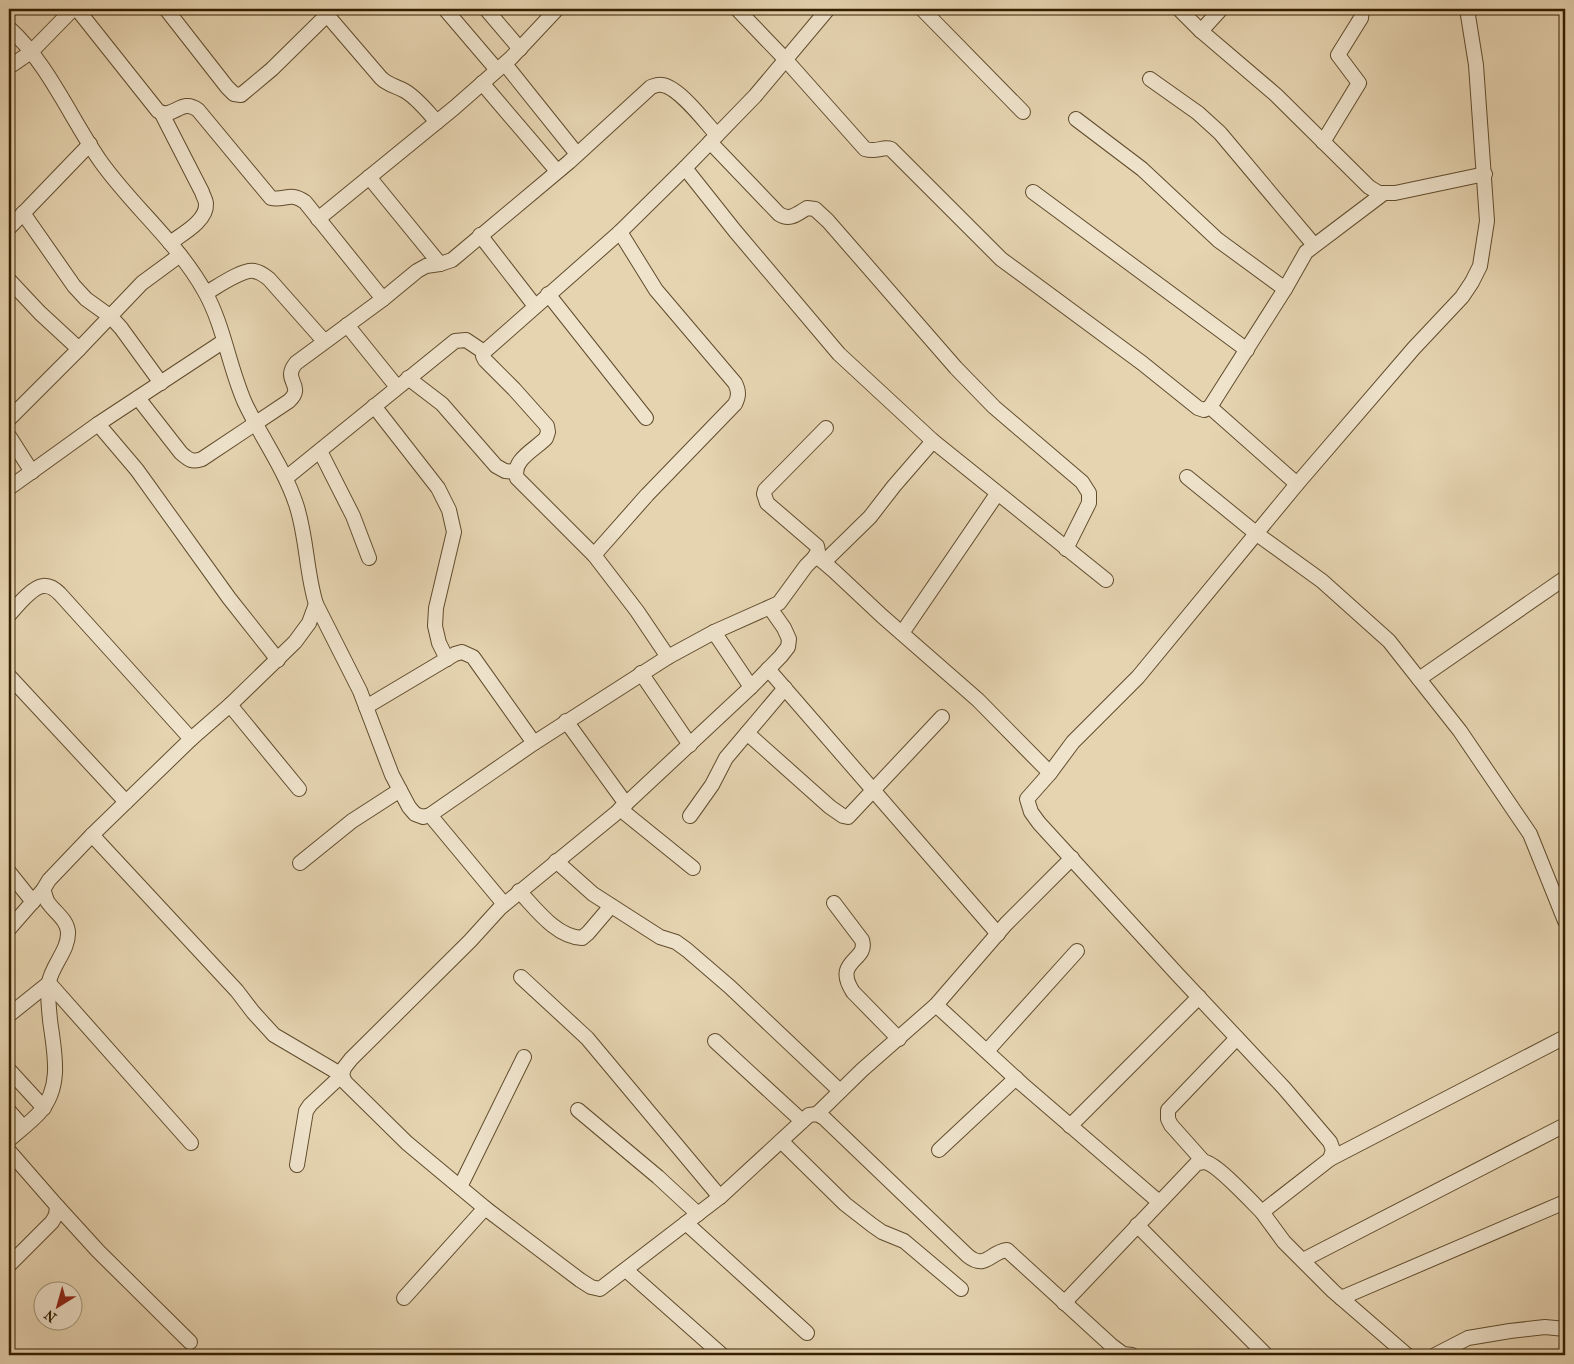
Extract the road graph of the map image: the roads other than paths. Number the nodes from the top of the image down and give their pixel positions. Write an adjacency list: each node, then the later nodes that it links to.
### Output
1 (75, 9): 17 (street); 24 (street)
2 (166, 9): 13 (street)
3 (445, 9): 20 (street)
4 (486, 9): 16 (street)
5 (557, 9): 16 (street)
6 (736, 9): 18 (street)
7 (828, 9): 18 (street)
8 (922, 9): 23 (street)
9 (1179, 9): 15 (street)
10 (1221, 9): 15 (street)
11 (1362, 9): 28 (street)
12 (1467, 9): 33 (street)
13 (330, 12): 26 (street)
14 (9, 28): 17 (street)
15 (1201, 31): 28 (street)
16 (520, 49): 20 (street)
17 (30, 52): 19 (street); 29 (street)
18 (785, 59): 27 (street); 63 (street)
19 (9, 67)
20 (501, 67): 22 (street); 30 (street)
21 (1150, 79): 43 (street)
22 (482, 83): 26 (street); 32 (street)
23 (1023, 112)
24 (162, 114): 38 (street); 42 (street)
25 (1076, 119): 47 (street)
26 (437, 122): 34 (street)
27 (714, 139): 30 (street); 31 (street); 80 (street)
28 (1323, 142): 36 (street)
29 (90, 144): 37 (street); 42 (street)
30 (577, 154): 32 (street)
31 (685, 168): 40 (street); 70 (street)
32 (557, 171): 41 (street)
33 (1484, 174): 36 (street); 76 (street)
34 (369, 177): 38 (street); 45 (street)
35 (1032, 192): 57 (street)
36 (1384, 193): 43 (street)
37 (23, 213): 39 (street); 52 (street)
38 (318, 219): 50 (street)
39 (9, 228)
40 (620, 232): 49 (street); 81 (street)
41 (480, 235): 45 (street); 51 (street)
42 (170, 243): 44 (street)
43 (1314, 245): 47 (street)
44 (180, 255): 48 (street); 52 (street)
45 (440, 264): 50 (street)
46 (9, 280): 56 (street)
47 (1286, 289): 57 (street)
48 (206, 293): 54 (street); 55 (street)
49 (548, 294): 51 (street); 64 (street)
50 (383, 299): 53 (street)
51 (535, 306): 58 (street)
52 (111, 317): 56 (street); 60 (street)
53 (347, 324): 55 (street); 59 (street)
54 (224, 341): 60 (street); 67 (street)
55 (324, 341): 67 (street)
56 (79, 349): 65 (street)
57 (1247, 350): 63 (street)
58 (484, 352): 59 (street); 73 (street)
59 (403, 382): 62 (street); 73 (street)
60 (160, 383): 61 (street)
61 (138, 398): 66 (street); 67 (street)
62 (374, 406): 71 (street); 92 (street)
63 (1210, 407): 76 (street)
64 (646, 418)
65 (9, 419)
66 (98, 424): 72 (street); 93 (street)
67 (256, 424): 75 (street)
68 (826, 428): 83 (street)
69 (9, 436): 72 (street)
70 (932, 441): 78 (street); 83 (street)
71 (320, 451): 75 (street); 82 (street)
72 (32, 472): 77 (street)
73 (515, 472): 81 (street)
74 (1187, 477): 79 (street)
75 (286, 478): 86 (street)
76 (1297, 484): 79 (street)
77 (9, 488)
78 (997, 494): 80 (street); 90 (street)
79 (1257, 534): 97 (street); 108 (street)
80 (1066, 548): 85 (street)
81 (594, 555): 91 (street)
82 (369, 558)
83 (819, 560): 87 (street); 90 (street)
84 (1565, 578): 97 (street)
85 (1106, 580)
86 (316, 604): 93 (street); 101 (street)
87 (770, 608): 89 (street); 94 (street)
88 (9, 615): 105 (street)
89 (714, 632): 91 (street); 98 (street)
90 (902, 633): 108 (street)
91 (668, 657): 95 (street)
92 (447, 659): 101 (street); 106 (street)
93 (278, 660): 100 (street)
94 (768, 669): 98 (street); 99 (street)
95 (641, 674): 103 (street); 107 (street)
96 (9, 676): 112 (street)
97 (1419, 679): 128 (street)
98 (751, 687): 107 (street)
99 (785, 688): 104 (street); 111 (street)
100 (230, 705): 105 (street); 109 (street)
101 (366, 707): 110 (street)
102 (942, 716): 111 (street)
103 (566, 721): 106 (street); 113 (street)
104 (747, 733): 111 (street); 115 (street)
105 (191, 739): 112 (street)
106 (534, 742): 114 (street)
107 (690, 745): 113 (street)
108 (1050, 773): 117 (street)
109 (299, 789)
110 (400, 790): 114 (street); 119 (street)
111 (874, 791): 130 (street)
112 (126, 802): 116 (street)
113 (623, 806): 118 (street); 120 (street)
114 (430, 815): 125 (street)
115 (690, 816)
116 (92, 835): 122 (street); 144 (street)
117 (1072, 858): 130 (street); 134 (street)
118 (556, 861): 123 (street); 127 (street)
119 (300, 863)
120 (693, 868)
121 (9, 872): 124 (street)
122 (43, 890): 124 (street); 133 (street)
123 (519, 892): 125 (street); 127 (street)
124 (32, 902): 129 (street)
125 (504, 904): 144 (street)
126 (834, 904): 139 (street)
127 (610, 906): 146 (street)
128 (1565, 921)
129 (9, 929)
130 (998, 934): 135 (street)
131 (1078, 951): 141 (street)
132 (521, 977): 164 (street)
133 (49, 983): 136 (street); 147 (street); 157 (street)
134 (1199, 997): 138 (street); 152 (street)
135 (936, 1005): 139 (street); 141 (street)
136 (9, 1015)
137 (1565, 1037): 160 (street)
138 (1237, 1038): 160 (street); 161 (street)
139 (899, 1039): 146 (street)
140 (715, 1041): 151 (street)
141 (987, 1052): 145 (street)
142 (524, 1057): 163 (street)
143 (9, 1070): 147 (street)
144 (342, 1075): 162 (street); 163 (street)
145 (1016, 1078): 152 (street); 158 (street)
146 (840, 1091): 150 (street)
147 (44, 1108): 154 (street)
148 (578, 1110): 170 (street)
149 (9, 1111): 154 (street)
150 (816, 1114): 151 (street); 179 (street)
151 (802, 1121): 156 (street)
152 (1070, 1126): 165 (street)
153 (1565, 1126): 173 (street)
154 (23, 1127): 155 (street)
155 (9, 1140)
156 (781, 1141): 164 (street); 176 (street)
157 (191, 1143)
158 (939, 1150)
159 (9, 1151): 167 (street)
160 (1330, 1159): 169 (street)
161 (1204, 1162): 165 (street); 169 (street)
162 (297, 1164)
163 (460, 1187): 168 (street)
164 (720, 1197): 170 (street)
165 (1159, 1202): 172 (street)
166 (1565, 1202): 178 (street)
167 (57, 1206): 174 (street); 182 (street)
168 (485, 1208): 175 (street); 177 (street)
169 (1262, 1212): 173 (street)
170 (698, 1214): 171 (street)
171 (686, 1222): 175 (street); 181 (street)
172 (1138, 1225): 179 (street); 185 (street)
173 (1302, 1260): 178 (street)
174 (9, 1266)
175 (626, 1270): 183 (street)
176 (961, 1289)
177 (404, 1298)
178 (1341, 1298): 186 (street)
179 (1064, 1303): 184 (street)
180 (1565, 1329): 187 (street)
181 (807, 1334)
182 (190, 1342)
183 (722, 1355)
184 (1132, 1355)
185 (1266, 1355)
186 (1407, 1355)
187 (1435, 1355)

